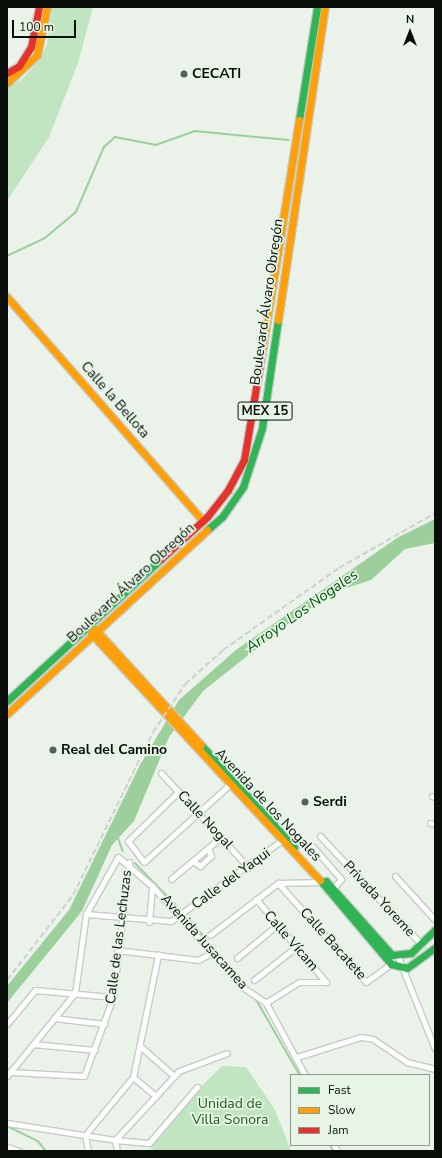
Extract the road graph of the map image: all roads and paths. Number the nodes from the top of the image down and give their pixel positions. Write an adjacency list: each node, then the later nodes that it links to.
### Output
1 (39, 7): 5 (main road)
2 (47, 7): 6 (main road)
3 (317, 7): 8 (main road, Boulevard Álvaro Obregón / MEX 15)
4 (325, 7): 10 (main road, Boulevard Álvaro Obregón / MEX 15)
5 (7, 73)
6 (7, 83)
7 (7, 297): 8 (main road, Calle la Bellota)
8 (203, 521): 9 (main road, Boulevard Álvaro Obregón / MEX 15)
9 (89, 627): 10 (main road, Avenida de los Nogales); 11 (main road, Boulevard Álvaro Obregón / MEX 15)
10 (96, 634): 12 (main road, Boulevard Álvaro Obregón / MEX 15); 13 (main road, Avenida de los Nogales)
11 (7, 700)
12 (7, 714)
13 (181, 725): 15 (main road, Avenida de los Nogales); 20 (main road, Avenida de los Nogales)
14 (161, 773): 16 (street, Calle Nogal)
15 (230, 784): 17 (street); 20 (main road, Avenida de los Nogales)
16 (178, 792): 17 (street, Calle Nogal); 17 (street)
17 (197, 813): 19 (street, Calle Nogal)
18 (320, 836): 41 (street, Privada Yoreme)
19 (221, 837): 21 (street); 25 (street, Calle Nogal)
20 (284, 839): 25 (street, Calle del Yaqui); 28 (main road, Avenida de los Nogales); 31 (main road, Avenida de los Nogales)
21 (208, 848): 23 (street); 23 (street)
22 (313, 848): 31 (street)
23 (193, 861): 27 (street)
24 (129, 862): 30 (street, Avenida Jusacamea); 33 (street, Avenida Jusacamea); 35 (street, Calle de las Lechuzas)
25 (249, 868): 34 (street, Calle del Yaqui)
26 (395, 876): 36 (street)
27 (171, 879)
28 (321, 882): 29 (street); 50 (main road, Avenida de los Nogales)
29 (278, 883): 32 (street); 50 (street, Calle Bacatete)
30 (152, 886): 34 (street, Avenida Jusacamea); 37 (street)
31 (333, 889): 48 (main road, Avenida de los Nogales)
32 (256, 900): 38 (street, Calle Vícam); 40 (street)
33 (86, 914): 35 (street, Calle del Yaqui); 54 (street)
34 (180, 916): 37 (street, Calle del Yaqui); 45 (street, Avenida Jusacamea)
35 (120, 918): 37 (street, Calle del Yaqui); 44 (street, Calle de las Lechuzas)
36 (435, 920)
37 (149, 922)
38 (277, 925): 42 (street, Calle Vícam); 49 (street)
39 (435, 930): 41 (main road)
40 (210, 935)
41 (422, 945): 46 (main road)
42 (296, 947): 53 (street); 56 (street, Calle Vícam)
43 (435, 948): 51 (main road)
44 (117, 950): 47 (street); 55 (street, Calle de las Lechuzas)
45 (211, 953): 47 (street); 56 (street, Avenida Jusacamea)
46 (409, 954): 48 (main road); 51 (main road)
47 (158, 955): 61 (street)
48 (398, 957): 52 (street)
49 (237, 958)
50 (391, 964): 52 (main road, Avenida de los Nogales)
51 (414, 966): 52 (main road)
52 (399, 968): 62 (street)
53 (254, 980)
54 (75, 993): 55 (street); 57 (street); 58 (street)
55 (113, 997): 59 (street, Calle de las Lechuzas)
56 (266, 1003): 65 (street, Avenida Jusacamea)
57 (54, 1018): 59 (street); 60 (street)
58 (7, 1024)
59 (105, 1024): 63 (street, Calle de las Lechuzas)
60 (33, 1044): 63 (street); 67 (street)
61 (141, 1047): 69 (street); 70 (street)
62 (435, 1049)
63 (95, 1050): 67 (street, Calle de las Lechuzas)
64 (227, 1053): 69 (street)
65 (297, 1057): 66 (street); 68 (street, Avenida Jusacamea)
66 (435, 1069)
67 (9, 1074)
68 (305, 1074)
69 (174, 1076): 72 (street)
70 (133, 1077): 72 (street); 74 (street)
71 (197, 1086): 75 (street)
72 (156, 1096): 75 (street)
73 (7, 1124): 74 (street)
74 (85, 1135): 75 (street); 78 (street)
75 (114, 1140): 79 (street)
76 (7, 1147): 77 (street)
77 (19, 1151)
78 (88, 1151)
79 (118, 1151)

